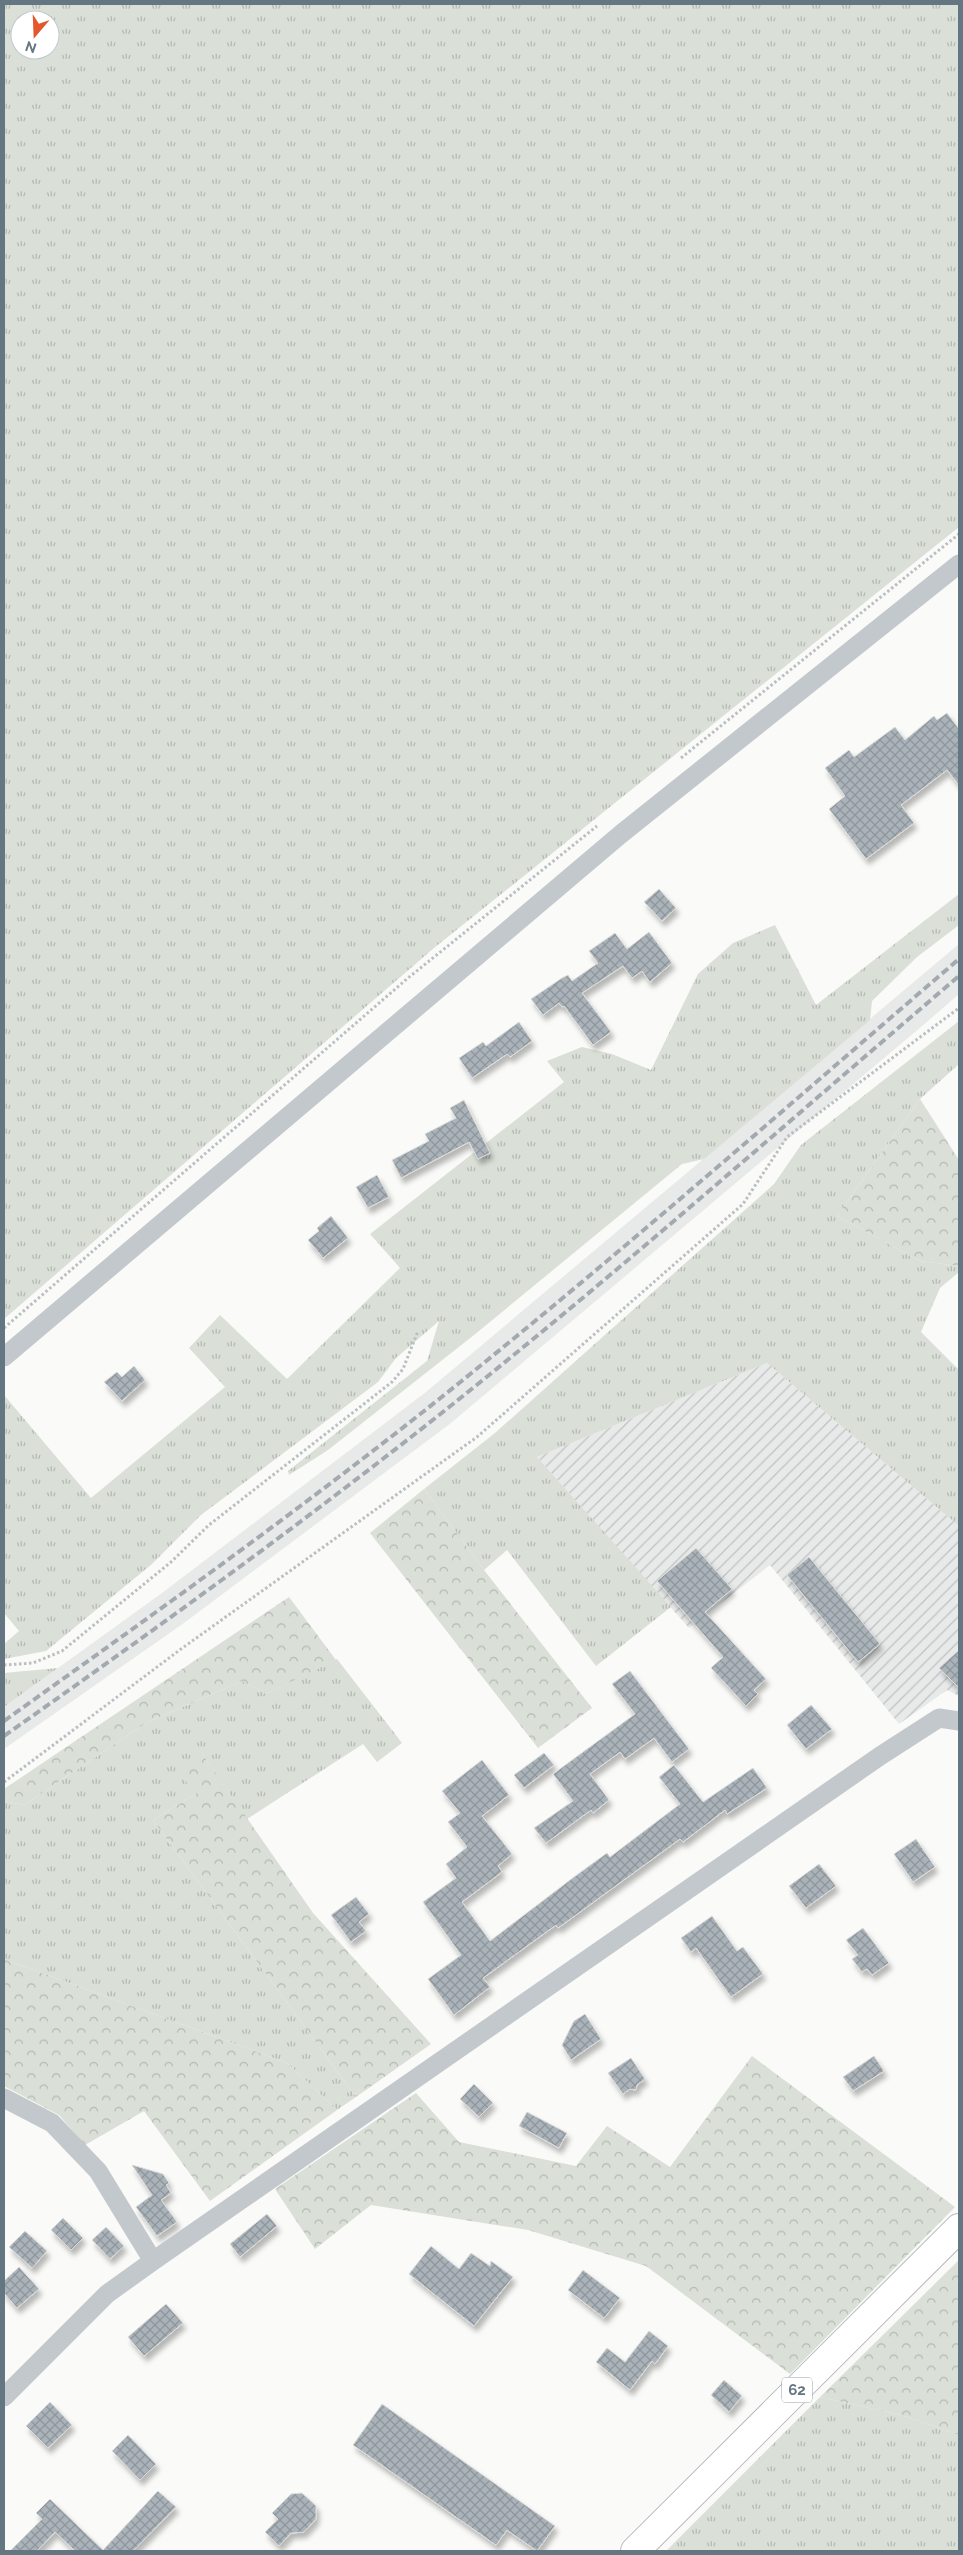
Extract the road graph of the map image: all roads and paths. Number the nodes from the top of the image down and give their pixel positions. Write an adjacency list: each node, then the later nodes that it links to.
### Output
1 (959, 564): 4 (street)
2 (959, 1008): 7 (path)
3 (418, 1331): 5 (path)
4 (4, 1357)
5 (4, 1665)
6 (959, 1721): 10 (street)
7 (4, 1782)
8 (4, 2098): 10 (street)
9 (959, 2228): 12 (main road, 62)
10 (153, 2261): 11 (street)
11 (4, 2396)
12 (634, 2551)

